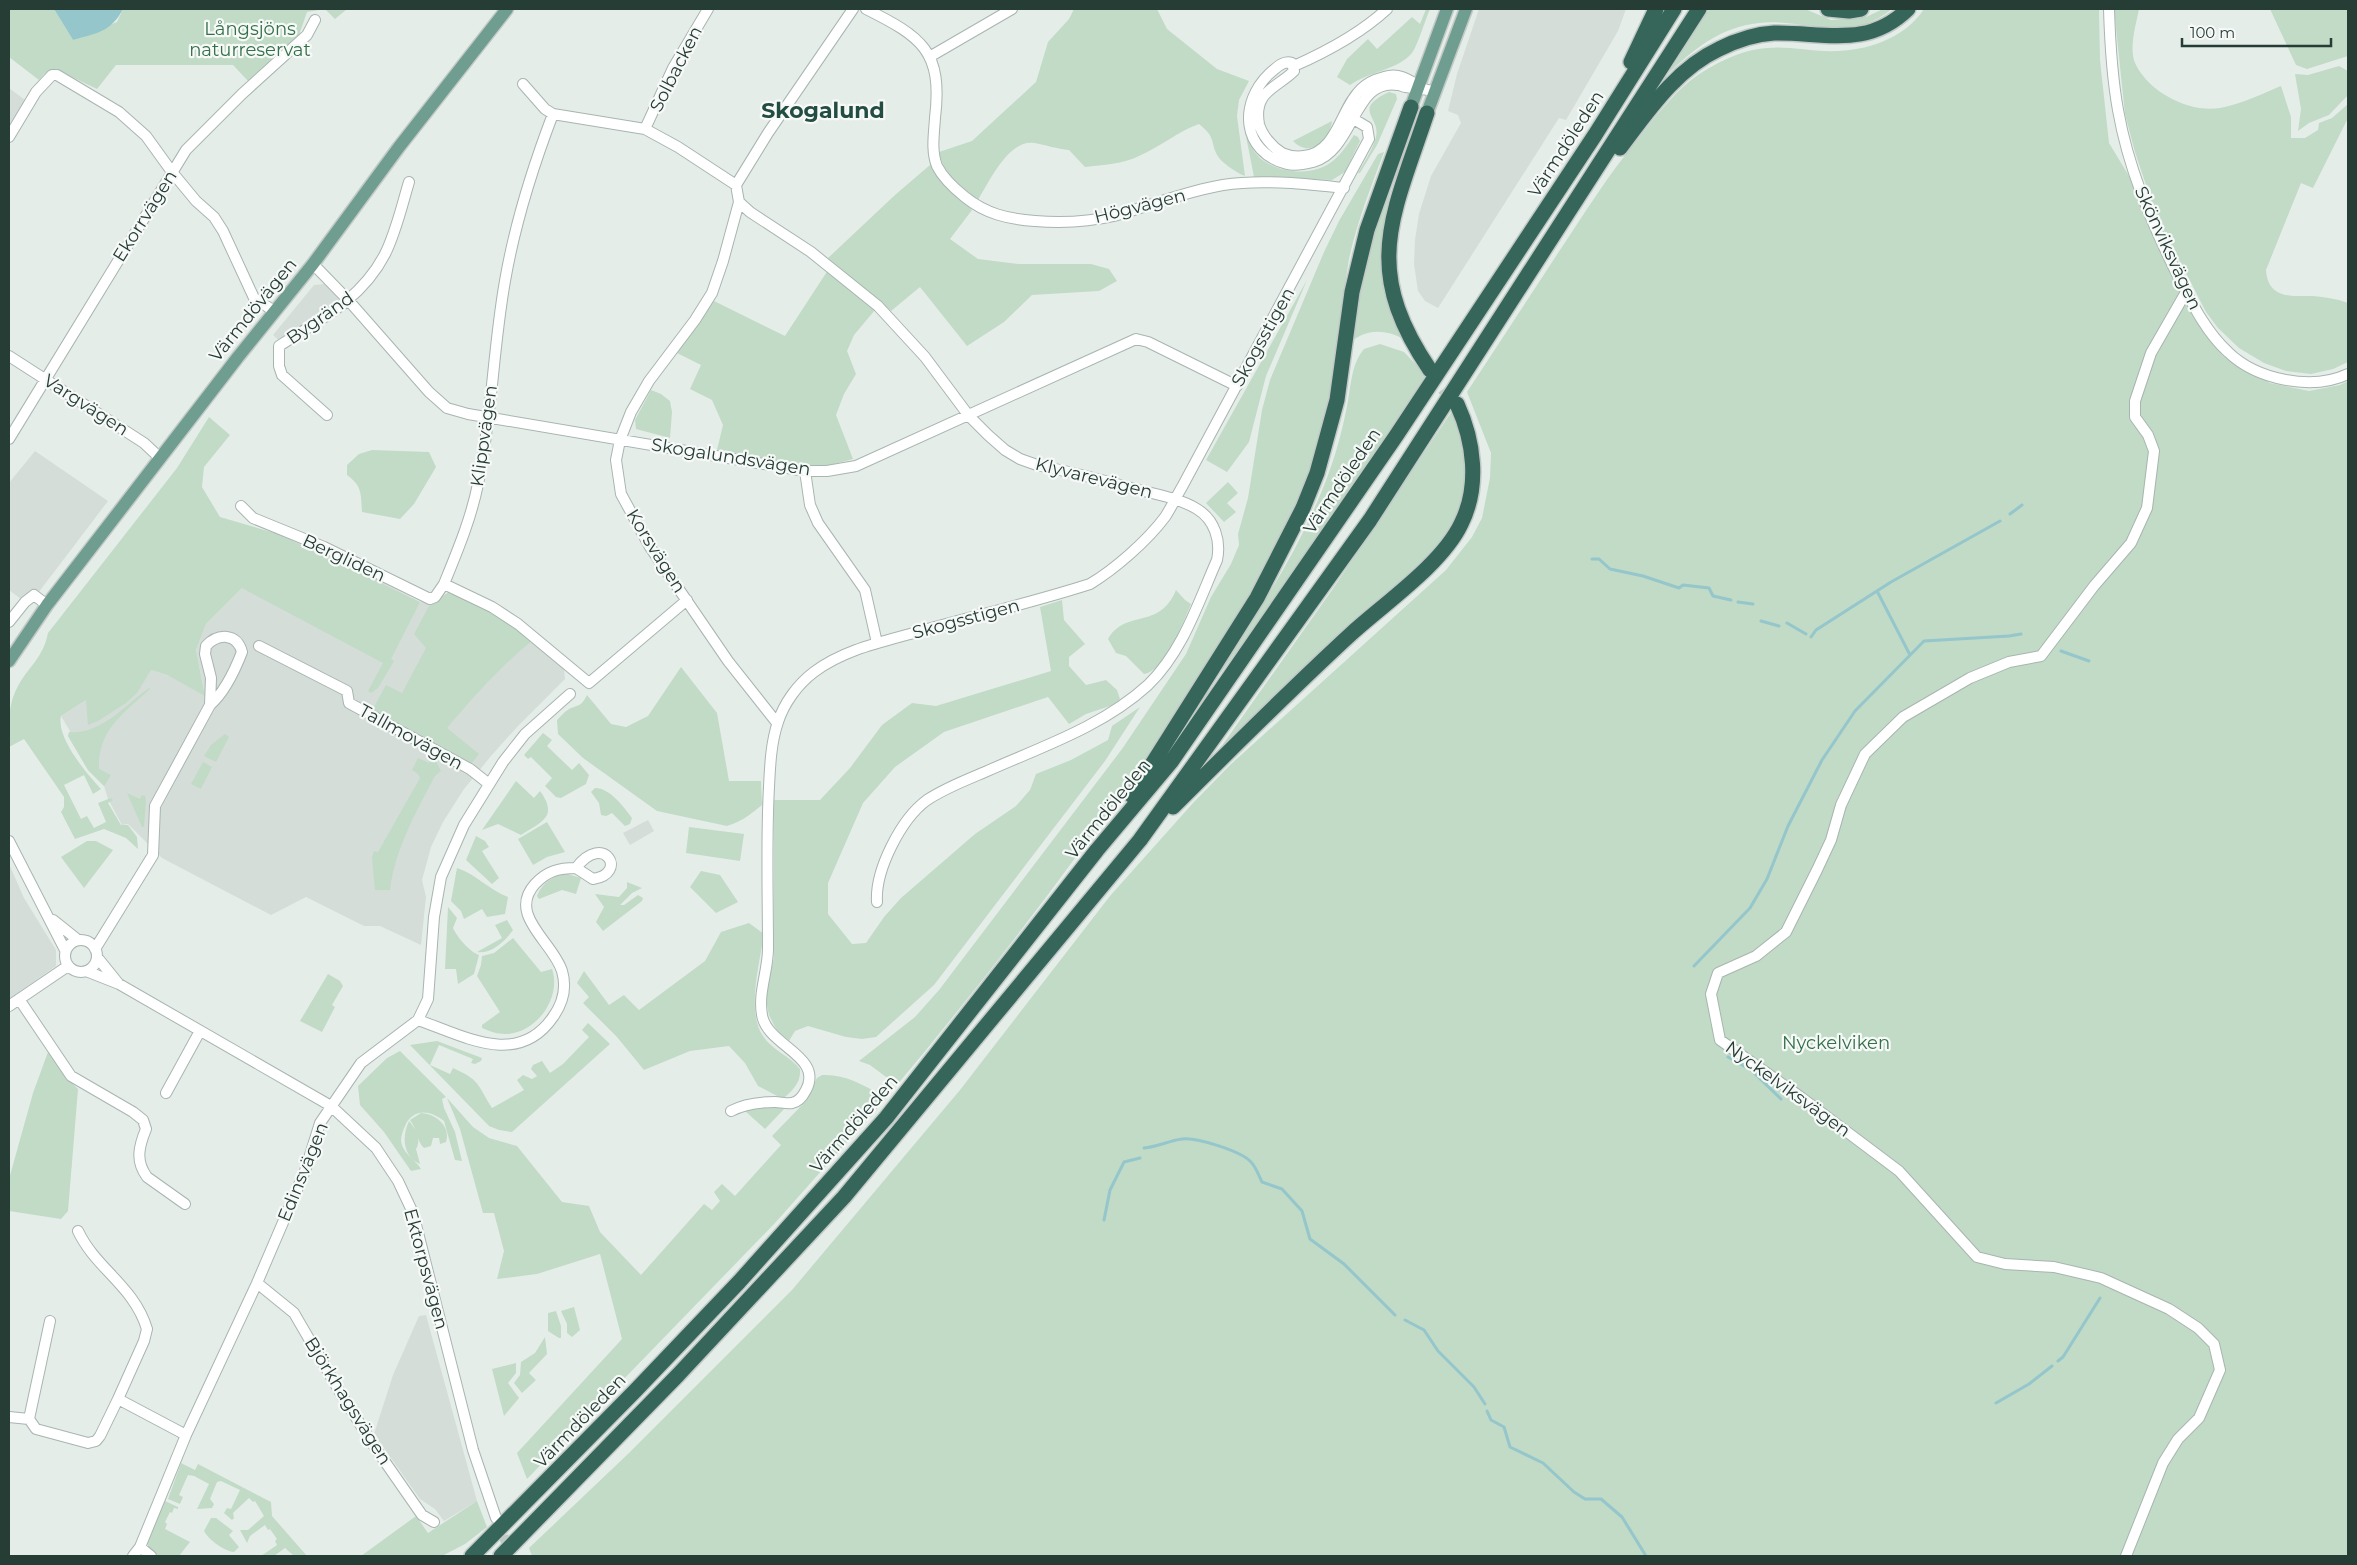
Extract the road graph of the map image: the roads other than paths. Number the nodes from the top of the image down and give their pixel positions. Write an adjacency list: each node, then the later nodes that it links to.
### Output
1 (507, 9): 34 (main road, Värmdövägen)
2 (708, 9): 25 (street, Solbacken)
3 (853, 9): 30 (street)
4 (866, 9): 17 (street, Högvägen)
5 (1012, 9): 17 (street)
6 (1386, 9): 24 (street)
7 (1447, 9): 19 (main road)
8 (1466, 9): 20 (main road)
9 (1656, 9): 26 (highway)
10 (1674, 9): 26 (highway, Värmdöleden)
11 (1700, 9): 33 (highway)
12 (1828, 9): 13 (highway)
13 (1861, 9)
14 (1908, 9): 33 (highway)
15 (2109, 9): 35 (street, Skönviksvägen)
16 (315, 20): 28 (street, Ekorrvägen)
17 (931, 56): 31 (street, Högvägen)
18 (523, 84): 23 (street)
19 (1419, 86): 20 (street); 21 (main road); 24 (street)
20 (1435, 92): 22 (main road)
21 (1411, 107): 68 (highway)
22 (1427, 113): 39 (highway)
23 (552, 114): 25 (street); 46 (street, Klippvägen)
24 (1349, 116): 31 (street, Skogsstigen)
25 (645, 130): 30 (street)
26 (1595, 135): 68 (highway, Värmdöleden)
27 (9, 137): 28 (street)
28 (172, 172): 37 (street); 41 (street, Ekorrvägen)
29 (409, 182): 36 (street, Bygränd)
30 (736, 185): 32 (street)
31 (1344, 188): 42 (street, Skogsstigen)
32 (739, 202): 45 (street, Klyvarevägen); 48 (street, Korsvägen)
33 (1549, 241): 66 (highway)
34 (313, 264): 36 (street, Skogalundsvägen); 37 (main road, Värmdövägen)
35 (2186, 292): 40 (street, Skönviksvägen); 100 (street, Nyckelviksvägen)
36 (349, 300): 44 (street, Bygränd); 46 (street, Skogalundsvägen)
37 (274, 311): 49 (main road, Värmdövägen)
38 (9, 356): 41 (street, Vargvägen)
39 (1430, 370)
40 (2348, 374)
41 (46, 380): 47 (street, Ekorrvägen); 49 (street, Vargvägen)
42 (1237, 386): 45 (street, Skogalundsvägen); 51 (street, Skogsstigen)
43 (1457, 404): 66 (highway)
44 (327, 415)
45 (969, 416): 50 (street, Skogalundsvägen); 51 (street, Klyvarevägen)
46 (488, 418): 48 (street, Skogalundsvägen); 53 (street, Klippvägen)
47 (9, 439)
48 (620, 440): 50 (street, Skogalundsvägen); 54 (street, Korsvägen)
49 (160, 458): 55 (main road, Värmdövägen)
50 (805, 471): 58 (street)
51 (1174, 500): 58 (street, Skogsstigen); 70 (street, Klyvarevägen)
52 (240, 506): 53 (street, Bergliden)
53 (444, 584): 54 (street)
54 (688, 600): 64 (street, Korsvägen)
55 (47, 605): 56 (street); 57 (main road, Värmdövägen)
56 (9, 622)
57 (26, 634): 60 (main road, Värmdövägen); 61 (main road, Värmdövägen)
58 (877, 643): 64 (street, Skogsstigen)
59 (259, 646): 65 (street, Tallmovägen)
60 (9, 655)
61 (9, 661)
62 (570, 694): 65 (street)
63 (210, 705): 63 (street); 74 (street)
64 (777, 723): 84 (street, Skogsstigen)
65 (489, 784): 80 (street)
66 (1140, 840): 99 (highway)
67 (9, 841): 71 (street)
68 (1097, 850): 98 (highway, Värmdöleden)
69 (576, 868): 80 (street)
70 (877, 902)
71 (46, 912): 72 (street); 73 (street)
72 (78, 940): 73 (street); 74 (street)
73 (66, 950): 75 (street)
74 (96, 953): 76 (street); 77 (street, Ektorpsvägen)
75 (68, 966): 76 (street); 78 (street)
76 (86, 971): 77 (street, Ektorpsvägen)
77 (119, 984): 81 (street, Ektorpsvägen)
78 (19, 999): 79 (street); 85 (street)
79 (9, 1006)
80 (418, 1020): 83 (street, Edinsvägen)
81 (200, 1031): 82 (street); 83 (street, Ektorpsvägen)
82 (166, 1093)
83 (331, 1106): 87 (street, Edinsvägen); 93 (street, Ektorpsvägen)
84 (731, 1111)
85 (185, 1204)
86 (78, 1231): 89 (street)
87 (257, 1283): 92 (street, Edinsvägen); 94 (street, Björkhagsvägen)
88 (50, 1321): 91 (street)
89 (118, 1399): 91 (street); 92 (street)
90 (9, 1418): 91 (street)
91 (29, 1419)
92 (186, 1435): 95 (street, Edinsvägen)
93 (496, 1518)
94 (434, 1522)
95 (140, 1547): 96 (street, Edinsvägen); 97 (street)
96 (133, 1556)
97 (151, 1556)
98 (472, 1556)
99 (501, 1556)
100 (2126, 1556)

